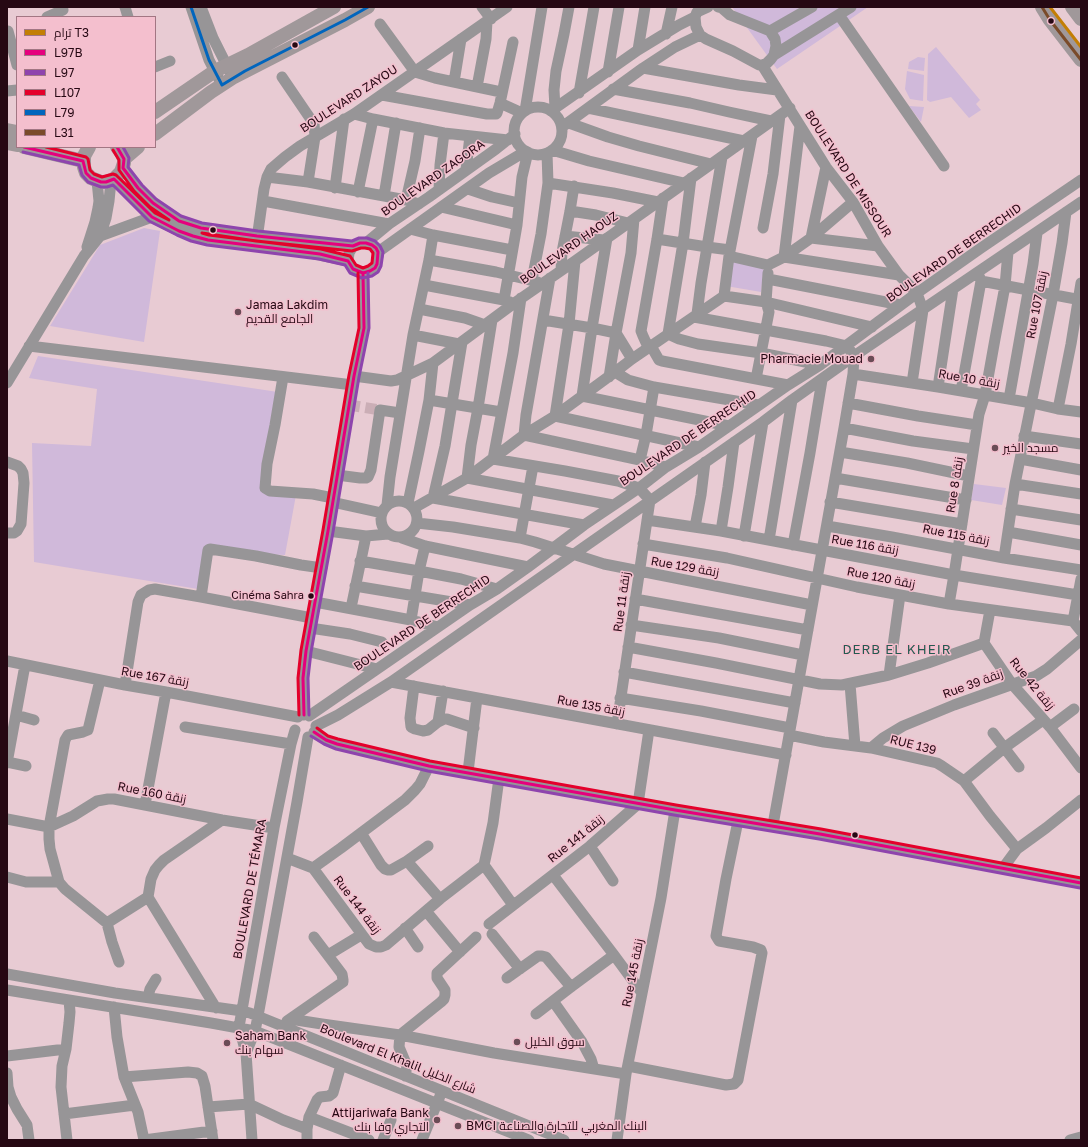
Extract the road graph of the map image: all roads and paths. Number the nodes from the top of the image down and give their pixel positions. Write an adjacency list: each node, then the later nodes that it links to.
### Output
1 (191, 7): 39 (street)
2 (334, 7): 39 (main road)
3 (368, 7): 44 (main road)
4 (482, 7): 24 (street)
5 (507, 7): 24 (street, BOULEVARD ZAYOU)
6 (542, 7): 56 (street)
7 (569, 7): 54 (street)
8 (594, 7): 49 (street)
9 (619, 7): 42 (street)
10 (646, 7): 32 (street)
11 (672, 7): 28 (street)
12 (708, 7): 20 (street)
13 (720, 7): 27 (street)
14 (812, 7): 27 (street)
15 (851, 7): 21 (street)
16 (1042, 7): 35 (main road)
17 (1072, 7): 23 (main road)
18 (205, 8): 39 (street)
19 (64, 11): 22 (street)
20 (696, 12): 28 (street); 29 (street)
21 (839, 15): 33 (street); 79 (street)
22 (50, 16)
23 (1081, 19)
24 (489, 20): 30 (street, BOULEVARD ZAYOU); 46 (street)
25 (380, 24): 41 (street)
26 (11, 30): 34 (street)
27 (770, 31): 33 (street)
28 (666, 34): 32 (street)
29 (700, 35): 37 (street); 40 (street)
30 (462, 39): 41 (street, BOULEVARD ZAYOU); 45 (street)
31 (513, 42): 51 (street)
32 (638, 50): 42 (street)
33 (774, 54): 37 (street)
34 (16, 60)
35 (1081, 60)
36 (170, 61): 38 (street)
37 (762, 65): 48 (street, BOULEVARD DE MISSOUR)
38 (156, 67)
39 (221, 68): 44 (street); 55 (main road)
40 (643, 68): 47 (street); 48 (street)
41 (415, 72): 45 (street); 50 (street, BOULEVARD ZAYOU)
42 (608, 72): 49 (street)
43 (282, 77): 66 (street)
44 (228, 81): 64 (main road)
45 (454, 82): 46 (street)
46 (477, 87): 51 (street)
47 (613, 89): 52 (street); 58 (street)
48 (777, 90): 53 (street, BOULEVARD DE MISSOUR)
49 (579, 93): 54 (street)
50 (382, 95): 51 (street); 57 (street, BOULEVARD ZAYOU)
51 (501, 97): 56 (street)
52 (588, 108): 61 (street); 69 (street)
53 (790, 108): 58 (street, BOULEVARD HAOUZ); 62 (street, BOULEVARD DE MISSOUR)
54 (553, 109): 56 (street); 61 (street)
55 (156, 111)
56 (524, 112): 68 (street)
57 (349, 117): 59 (street); 66 (street, BOULEVARD ZAYOU); 89 (street)
58 (776, 118): 69 (street, BOULEVARD HAOUZ); 110 (street)
59 (373, 119): 60 (street); 92 (street)
60 (396, 123): 63 (street); 94 (street)
61 (566, 125): 74 (street); 78 (street)
62 (800, 126): 80 (street, BOULEVARD DE MISSOUR); 130 (street)
63 (420, 128): 65 (street); 96 (street)
64 (156, 133)
65 (444, 133): 67 (street); 91 (street)
66 (315, 136): 82 (street, BOULEVARD ZAYOU); 86 (street)
67 (470, 136): 68 (street); 81 (street)
68 (511, 137): 73 (street); 81 (street, BOULEVARD ZAGORA)
69 (748, 138): 75 (street, BOULEVARD HAOUZ); 128 (street)
70 (28, 148): 77 (main road)
71 (88, 148): 77 (main road)
72 (136, 148): 76 (main road)
73 (527, 151): 74 (street); 90 (street); 101 (street)
74 (550, 151): 84 (street); 87 (street)
75 (722, 157): 78 (street, BOULEVARD HAOUZ); 124 (street)
76 (121, 158): 83 (main road); 119 (street)
77 (83, 161): 83 (main road)
78 (711, 164): 84 (street, BOULEVARD HAOUZ)
79 (944, 166)
80 (826, 167): 99 (street, BOULEVARD DE MISSOUR); 116 (street)
81 (466, 170): 91 (street, BOULEVARD ZAGORA)
82 (267, 177): 86 (street); 98 (street, BOULEVARD ZAYOU)
83 (107, 180): 106 (street); 114 (street); 129 (street)
84 (688, 180): 97 (street, BOULEVARD HAOUZ); 121 (street)
85 (1081, 180): 93 (street, BOULEVARD DE BERRECHID)
86 (308, 182): 89 (street)
87 (548, 183): 88 (street); 141 (street)
88 (574, 186): 97 (street); 104 (street)
89 (335, 188): 92 (street)
90 (468, 189): 101 (street); 103 (street)
91 (439, 190): 102 (street, BOULEVARD ZAGORA)
92 (358, 192): 94 (street)
93 (1066, 192): 95 (street); 147 (street, BOULEVARD DE BERRECHID)
94 (384, 196): 96 (street)
95 (1081, 196)
96 (406, 200): 102 (street)
97 (661, 200): 107 (street, BOULEVARD HAOUZ); 118 (street)
98 (262, 201): 108 (street); 119 (street, BOULEVARD ZAYOU)
99 (853, 202): 116 (street); 123 (street, BOULEVARD DE MISSOUR)
100 (1081, 202): 105 (street)
101 (519, 203): 109 (street)
102 (419, 204): 108 (street, BOULEVARD ZAGORA)
103 (441, 207): 109 (street); 111 (street)
104 (570, 211): 107 (street); 115 (street)
105 (1066, 212): 112 (street); 148 (street, Rue 107 زنقة)
106 (152, 217): 114 (street); 119 (street)
107 (631, 221): 117 (street, BOULEVARD HAOUZ); 163 (street)
108 (389, 224): 120 (street, BOULEVARD ZAGORA)
109 (516, 225): 125 (street)
110 (763, 228)
111 (410, 229): 113 (street); 126 (street)
112 (1037, 233): 127 (street); 146 (street)
113 (433, 235): 125 (street); 131 (street)
114 (100, 236): 129 (street)
115 (565, 236): 117 (street); 135 (street)
116 (811, 238): 123 (street); 130 (street)
117 (606, 239): 133 (street, BOULEVARD HAOUZ); 161 (street)
118 (657, 239): 121 (street); 169 (street)
119 (256, 241): 122 (street); 132 (street)
120 (366, 243): 122 (street); 126 (street)
121 (682, 243): 124 (street); 164 (street)
122 (353, 246): 132 (street)
123 (878, 246): 138 (street, BOULEVARD DE MISSOUR)
124 (707, 247): 128 (street); 156 (street)
125 (512, 250): 137 (street)
126 (378, 252): 136 (street)
127 (1008, 252): 139 (street); 144 (street, Rue 8 زنقة)
128 (730, 253): 134 (street); 149 (street)
129 (84, 256): 167 (street)
130 (784, 257): 134 (street); 138 (street)
131 (429, 260): 137 (street); 143 (street)
132 (348, 261): 136 (street)
133 (575, 261): 135 (street, BOULEVARD HAOUZ); 159 (street)
134 (768, 265): 140 (street)
135 (561, 270): 141 (street, BOULEVARD HAOUZ)
136 (363, 273): 180 (street)
137 (509, 275): 141 (street); 151 (street)
138 (900, 275): 147 (street, BOULEVARD DE MISSOUR)
139 (979, 277): 144 (street); 145 (street); 187 (street)
140 (768, 279): 152 (street); 153 (street)
141 (541, 281): 151 (street, BOULEVARD HAOUZ); 157 (street)
142 (1081, 283): 150 (street)
143 (424, 285): 151 (street); 154 (street)
144 (1005, 286): 146 (street); 188 (street, Rue 8 زنقة)
145 (953, 289): 155 (street); 186 (street)
146 (1028, 290): 148 (street); 190 (street)
147 (917, 293): 153 (street, BOULEVARD DE BERRECHID); 155 (street)
148 (1053, 295): 150 (street); 194 (street, Rue 107 زنقة)
149 (724, 296): 152 (street); 156 (street)
150 (1079, 299): 198 (street)
151 (512, 301): 158 (street, BOULEVARD HAOUZ); 200 (street)
152 (766, 302): 160 (street); 162 (street)
153 (901, 305): 160 (street, BOULEVARD DE BERRECHID)
154 (419, 309): 158 (street); 165 (street)
155 (923, 310): 171 (street); 183 (street)
156 (696, 315): 162 (street); 164 (street)
157 (543, 320): 159 (street); 208 (street)
158 (488, 322): 166 (street, BOULEVARD HAOUZ); 197 (street)
159 (569, 324): 161 (street); 203 (street)
160 (872, 327): 168 (street, BOULEVARD DE BERRECHID)
161 (592, 328): 163 (street); 189 (street)
162 (765, 330): 168 (street); 170 (street)
163 (616, 332): 172 (street); 175 (street)
164 (668, 334): 169 (street); 170 (street)
165 (413, 335): 166 (street); 178 (street)
166 (460, 343): 173 (street, BOULEVARD HAOUZ); 195 (street)
167 (29, 346): 177 (street, BOULEVARD HAOUZ); 182 (street)
168 (847, 346): 171 (street); 174 (street, BOULEVARD DE BERRECHID)
169 (650, 347): 172 (street); 179 (street)
170 (761, 353): 174 (street); 179 (street)
171 (854, 356): 176 (street); 181 (street)
172 (632, 359): 175 (street)
173 (433, 363): 178 (street, BOULEVARD HAOUZ); 191 (street)
174 (820, 364): 184 (street, BOULEVARD DE BERRECHID)
175 (612, 374): 185 (street); 189 (street)
176 (853, 374): 183 (street, Rue 10 زنقة); 193 (street)
177 (283, 376): 180 (street, BOULEVARD HAOUZ); 233 (street)
178 (407, 376): 180 (street, BOULEVARD HAOUZ); 202 (street)
179 (756, 379): 184 (street)
180 (353, 380): 224 (street)
181 (822, 380): 192 (street); 260 (street)
182 (7, 383)
183 (912, 383): 186 (street, Rue 10 زنقة)
184 (788, 385): 196 (street, BOULEVARD DE BERRECHID)
185 (654, 387): 196 (street); 199 (street)
186 (938, 387): 187 (street, Rue 10 زنقة)
187 (961, 391): 188 (street, Rue 10 زنقة)
188 (985, 395): 190 (street, Rue 10 زنقة); 205 (street, Rue 8 زنقة)
189 (582, 396): 199 (street); 203 (street)
190 (1009, 399): 194 (street, Rue 10 زنقة)
191 (429, 400): 195 (street); 238 (street)
192 (792, 400): 204 (street); 258 (street)
193 (848, 403): 205 (street); 207 (street)
194 (1032, 403): 198 (street, Rue 10 زنقة); 210 (street, Rue 107 زنقة)
195 (452, 404): 197 (street); 232 (street)
196 (759, 405): 206 (street, BOULEVARD DE BERRECHID)
197 (478, 408): 200 (street); 226 (street)
198 (1058, 409): 201 (street, Rue 10 زنقة)
199 (651, 410): 206 (street); 209 (street)
200 (501, 412): 216 (street)
201 (1081, 412)
202 (400, 413): 224 (street); 239 (street)
203 (555, 416): 208 (street); 209 (street)
204 (763, 422): 211 (street); 255 (street)
205 (977, 425): 214 (street, Rue 8 زنقة)
206 (729, 426): 213 (street, BOULEVARD DE BERRECHID)
207 (844, 428): 214 (street); 215 (street)
208 (524, 435): 216 (street); 218 (street)
209 (646, 435): 213 (street); 218 (street)
210 (1024, 436): 212 (street); 217 (street, Rue 107 زنقة)
211 (734, 442): 220 (street); 250 (street)
212 (1081, 444)
213 (699, 447): 222 (street, BOULEVARD DE BERRECHID)
214 (974, 449): 225 (street, Rue 8 زنقة)
215 (840, 452): 225 (street); 227 (street)
216 (493, 458): 221 (street); 226 (street)
217 (1020, 459): 223 (street); 228 (street, Rue 107 زنقة)
218 (640, 460): 222 (street)
219 (7, 462): 252 (street)
220 (705, 462): 234 (street); 248 (street)
221 (533, 466): 229 (street); 230 (street)
222 (666, 467): 229 (street, BOULEVARD DE BERRECHID)
223 (1081, 470)
224 (337, 474): 233 (street)
225 (969, 476): 235 (street, Rue 8 زنقة)
226 (467, 478): 230 (street); 232 (street)
227 (835, 478): 235 (street); 236 (street)
228 (1015, 484): 231 (street); 240 (street, Rue 107 زنقة)
229 (639, 488): 234 (street); 237 (street, BOULEVARD DE BERRECHID)
230 (529, 490): 237 (street); 241 (street)
231 (1081, 494)
232 (433, 498): 238 (street); 241 (street)
233 (333, 500): 239 (street); 249 (street)
234 (650, 500): 242 (street, Rue 11 زنقة); 266 (street)
235 (966, 500): 245 (street, Rue 8 زنقة)
236 (830, 502): 245 (street); 247 (street)
237 (613, 505): 246 (street, BOULEVARD DE BERRECHID)
238 (411, 506): 239 (street); 244 (street)
239 (384, 509): 253 (street)
240 (1011, 509): 243 (street); 251 (street, Rue 107 زنقة)
241 (525, 514): 246 (street); 257 (street)
242 (647, 520): 248 (street, Rue 116 زنقة); 259 (street, Rue 11 زنقة)
243 (1081, 520)
244 (417, 523): 256 (street); 257 (street, Rue 129 زنقة)
245 (962, 524): 264 (street, Rue 8 زنقة)
246 (584, 525): 263 (street, BOULEVARD DE BERRECHID)
247 (826, 526): 264 (street, Rue 115 زنقة); 265 (street)
248 (695, 527): 250 (street, Rue 116 زنقة)
249 (328, 531): 254 (street); 270 (street)
250 (720, 531): 255 (street, Rue 116 زنقة)
251 (1008, 532): 261 (street); 267 (street, Rue 107 زنقة)
252 (7, 533)
253 (388, 534): 254 (street); 256 (street)
254 (366, 536): 268 (street)
255 (744, 536): 258 (street, Rue 116 زنقة)
256 (402, 538): 262 (street)
257 (520, 538): 263 (street, Rue 129 زنقة)
258 (769, 540): 260 (street, Rue 116 زنقة)
259 (643, 544): 273 (street, Rue 11 زنقة); 275 (street, Rue 120 زنقة)
260 (794, 545): 265 (street, Rue 116 زنقة)
261 (1081, 545)
262 (425, 546): 269 (street); 272 (street)
263 (554, 548): 266 (street, Rue 129 زنقة); 269 (street, BOULEVARD DE BERRECHID)
264 (958, 549): 267 (street, Rue 115 زنقة); 274 (street, Rue 8 زنقة)
265 (822, 551): 274 (street, Rue 116 زنقة); 275 (street)
266 (574, 554): 273 (street, Rue 129 زنقة); 310 (street)
267 (1004, 558): 271 (street, Rue 115 زنقة)
268 (360, 561): 272 (street); 277 (street)
269 (528, 567): 278 (street, BOULEVARD DE BERRECHID)
270 (322, 568): 282 (street); 284 (street)
271 (1081, 570)
272 (419, 571): 278 (street); 281 (street)
273 (639, 572): 283 (street, Rue 11 زنقة); 287 (street, Rue 129 زنقة)
274 (954, 575): 280 (street, Rue 116 زنقة); 285 (street, Rue 8 زنقة)
275 (817, 578): 279 (street, Rue 120 زنقة); 287 (street)
276 (1081, 579): 280 (street)
277 (355, 586): 281 (street); 288 (street)
278 (496, 588): 286 (street, BOULEVARD DE BERRECHID)
279 (900, 595): 285 (street, Rue 120 زنقة); 307 (street)
280 (1078, 595): 291 (street)
281 (415, 596): 286 (street); 290 (street)
282 (200, 597): 292 (street); 313 (street)
283 (635, 599): 293 (street, Rue 11 زنقة); 295 (street)
284 (316, 602): 288 (street); 292 (street)
285 (949, 604): 289 (street, Rue 120 زنقة)
286 (470, 605): 294 (street, BOULEVARD DE BERRECHID)
287 (812, 605): 295 (street)
288 (350, 608): 290 (street)
289 (990, 610): 291 (street, Rue 120 زنقة); 299 (street)
290 (411, 620): 294 (street)
291 (1073, 621): 296 (street)
292 (311, 623): 298 (street); 301 (street)
293 (631, 625): 300 (street, Rue 11 زنقة); 302 (street)
294 (438, 627): 305 (street, BOULEVARD DE BERRECHID)
295 (808, 630): 302 (street)
296 (1081, 631)
297 (1081, 640): 312 (street, Rue 39 زنقة)
298 (382, 642)
299 (984, 643): 307 (street); 312 (street, Rue 42 زنقة)
300 (628, 647): 306 (street, Rue 11 زنقة); 308 (street)
301 (306, 651): 305 (street); 322 (street)
302 (803, 655): 308 (street)
303 (7, 661): 304 (street, Rue 167 زنقة)
304 (25, 665): 309 (street, Rue 167 زنقة); 321 (street)
305 (377, 669): 322 (street, BOULEVARD DE BERRECHID)
306 (624, 672): 318 (street, Rue 11 زنقة); 319 (street)
307 (889, 675): 311 (street)
308 (800, 679): 311 (street); 319 (street)
309 (100, 680): 313 (street, Rue 167 زنقة); 355 (street)
310 (391, 682): 314 (street, Rue 135 زنقة); 331 (street)
311 (850, 684): 335 (street)
312 (1012, 684): 326 (street, Rue 42 زنقة); 336 (street, Rue 39 زنقة)
313 (125, 685): 316 (street, Rue 167 زنقة)
314 (414, 686): 315 (street, Rue 135 زنقة); 324 (street)
315 (443, 691): 317 (street, Rue 135 زنقة); 324 (street)
316 (166, 692): 322 (street, Rue 167 زنقة); 349 (street)
317 (478, 698): 325 (street, Rue 135 زنقة); 328 (street)
318 (620, 698): 325 (street, Rue 11 زنقة); 332 (street, RUE 139)
319 (795, 703): 332 (street)
320 (1074, 709): 326 (street)
321 (16, 715): 323 (street); 339 (street)
322 (304, 716): 329 (street); 331 (street)
323 (34, 720)
324 (438, 722): 328 (street)
325 (617, 724): 330 (street, Rue 135 زنقة)
326 (1047, 724): 337 (street); 340 (street, Rue 42 زنقة)
327 (185, 727): 334 (street)
328 (474, 728): 344 (street)
329 (295, 730): 331 (street); 334 (street, BOULEVARD DE TÉMARA)
330 (649, 730): 338 (street, Rue 135 زنقة); 348 (street)
331 (313, 732): 342 (street); 361 (street, BOULEVARD DE TÉMARA)
332 (790, 732): 335 (street, RUE 139); 338 (street)
333 (992, 733): 337 (street)
334 (291, 744): 356 (street, BOULEVARD DE TÉMARA)
335 (855, 746): 336 (street, RUE 139)
336 (871, 748): 346 (street, RUE 139)
337 (1004, 748): 343 (street); 346 (street)
338 (786, 755): 354 (street)
339 (7, 762): 341 (street)
340 (1079, 762)
341 (26, 766)
342 (429, 766): 344 (street); 357 (street)
343 (1019, 767)
344 (468, 772): 345 (street)
345 (499, 778): 348 (street); 363 (street)
346 (964, 781): 360 (street, RUE 139)
347 (1081, 800): 360 (street)
348 (638, 804): 350 (street); 359 (street, Rue 141 زنقة)
349 (145, 805): 352 (street, Rue 160 زنقة); 355 (street, Rue 160 زنقة)
350 (675, 810): 353 (street); 391 (street, Rue 145 زنقة)
351 (7, 819): 355 (street)
352 (222, 820): 356 (street, Rue 160 زنقة); 371 (street)
353 (738, 821): 354 (street); 409 (street)
354 (773, 825): 365 (street)
355 (49, 827): 369 (street)
356 (274, 828): 397 (street, BOULEVARD DE TÉMARA)
357 (361, 833): 362 (street); 364 (street)
358 (428, 846): 362 (street)
359 (590, 846): 366 (street, Rue 141 زنقة); 368 (street)
360 (1017, 849): 365 (street)
361 (287, 858): 364 (street); 399 (street, BOULEVARD DE TÉMARA)
362 (407, 861): 372 (street)
363 (484, 865): 372 (street, Rue 144 زنقة); 373 (street)
364 (313, 868): 377 (street, Rue 144 زنقة)
365 (1003, 868): 370 (street)
366 (552, 875): 373 (street, Rue 141 زنقة); 383 (street)
367 (7, 877): 369 (street)
368 (613, 881)
369 (59, 882): 375 (street)
370 (1081, 884)
371 (148, 897): 375 (street); 396 (street)
372 (440, 899): 374 (street, Rue 144 زنقة)
373 (513, 905): 385 (street, Rue 141 زنقة)
374 (426, 912): 376 (street, Rue 144 زنقة); 381 (street)
375 (107, 923): 384 (street)
376 (405, 928): 377 (street, Rue 144 زنقة); 380 (street)
377 (361, 935): 382 (street)
378 (314, 937): 382 (street)
379 (476, 937): 381 (street)
380 (418, 947)
381 (460, 952): 403 (street)
382 (328, 955): 400 (street)
383 (614, 955): 389 (street); 391 (street)
384 (119, 962)
385 (520, 970): 387 (street); 389 (street)
386 (7, 974): 392 (street, Boulevard El Khalil شارع الخليل)
387 (507, 978)
388 (156, 979): 392 (street)
389 (571, 987): 394 (street)
390 (7, 990): 393 (street)
391 (642, 993): 409 (street, Rue 145 زنقة)
392 (148, 998): 396 (street, Boulevard El Khalil شارع الخليل)
393 (69, 1000): 395 (street); 404 (street)
394 (553, 1001): 398 (street); 408 (street)
395 (114, 1007): 401 (street); 412 (street)
396 (216, 1008): 397 (street, Boulevard El Khalil شارع الخليل)
397 (242, 1011): 399 (street, Boulevard El Khalil شارع الخليل); 401 (street, BOULEVARD DE TÉMARA)
398 (536, 1014)
399 (258, 1016): 400 (street, Boulevard El Khalil شارع الخليل); 402 (street, BOULEVARD DE TÉMARA)
400 (286, 1022): 403 (street); 411 (street, Boulevard El Khalil شارع الخليل)
401 (240, 1027): 402 (street); 405 (street, BOULEVARD DE TÉMARA)
402 (255, 1031): 405 (street, BOULEVARD DE TÉMARA); 407 (street)
403 (400, 1034): 408 (street); 411 (street)
404 (66, 1049): 406 (street); 418 (street)
405 (246, 1053): 415 (street, BOULEVARD DE TÉMARA)
406 (7, 1056)
407 (341, 1065): 414 (street); 419 (street)
408 (594, 1069): 409 (street)
409 (627, 1070): 433 (street, Rue 145 زنقة)
410 (7, 1073): 424 (street)
411 (405, 1076): 413 (street, Boulevard El Khalil شارع الخليل)
412 (124, 1077): 416 (street); 417 (street)
413 (442, 1091): 414 (street); 432 (street, Boulevard El Khalil شارع الخليل)
414 (438, 1103): 430 (street); 431 (street)
415 (249, 1104): 417 (street); 421 (street); 427 (street, BOULEVARD DE TÉMARA)
416 (135, 1105): 418 (street); 426 (street)
417 (208, 1107): 422 (street)
418 (64, 1114): 425 (street)
419 (309, 1117): 421 (street); 428 (street)
420 (391, 1120): 429 (street)
421 (307, 1134)
422 (212, 1136): 426 (street)
423 (1081, 1137): 434 (street)
424 (29, 1140)
425 (67, 1140)
426 (144, 1140)
427 (252, 1140)
428 (369, 1140)
429 (382, 1140)
430 (422, 1140)
431 (529, 1140)
432 (564, 1140)
433 (617, 1140)
434 (1070, 1140)

